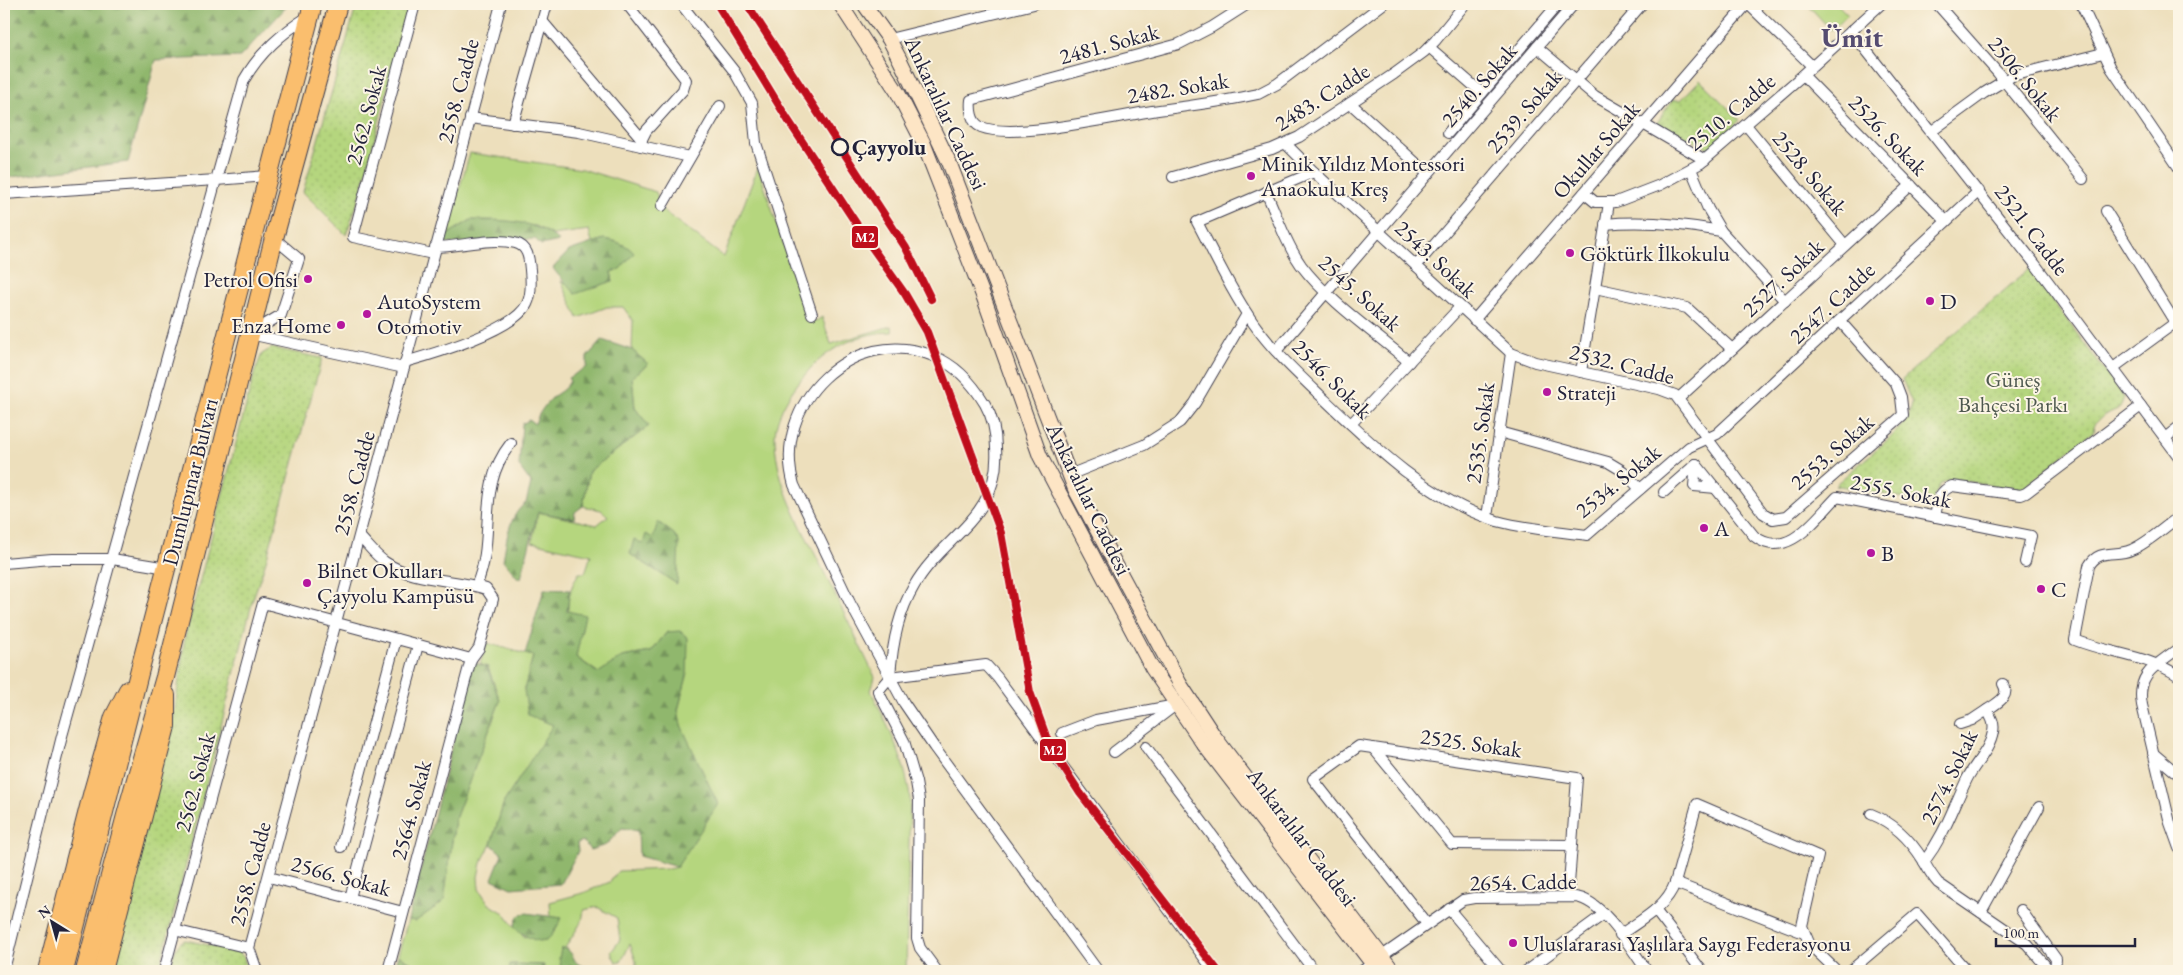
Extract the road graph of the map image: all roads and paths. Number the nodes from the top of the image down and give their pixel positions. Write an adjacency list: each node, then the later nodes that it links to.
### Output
1 (338, 4): 70 (highway, Dumlupınar Bulvarı)
2 (415, 4): 72 (street, 2562. Sokak)
3 (501, 4): 38 (street, 2558. Cadde)
4 (547, 4): 21 (street)
5 (627, 4): 44 (street)
6 (681, 4): 78 (street)
7 (840, 4): 24 (main road, Ankaralılar Caddesi)
8 (864, 4): 23 (main road, Ankaralılar Caddesi)
9 (1034, 4): 23 (street)
10 (1248, 4): 35 (street, 2481. Sokak)
11 (1383, 4): 35 (street, 2482. Sokak)
12 (1464, 4): 25 (street, 2483. Cadde)
13 (1558, 4): 29 (street)
14 (1574, 4): 26 (street, 2540. Sokak)
15 (1642, 4): 32 (street, 2539. Sokak)
16 (1748, 4): 28 (street); 40 (street, Okullar Sokak)
17 (1881, 4): 22 (street, 2510. Cadde)
18 (1937, 4): 33 (street, 2506. Sokak)
19 (2081, 4): 27 (street)
20 (312, 10): 52 (highway, Dumlupınar Bulvarı); 56 (street)
21 (542, 21): 39 (street); 44 (street)
22 (1851, 31): 28 (street, 2510. Cadde); 42 (street, 2521. Cadde)
23 (889, 39): 24 (main road); 54 (main road, Ankaralılar Caddesi)
24 (870, 46): 57 (main road, Ankaralılar Caddesi)
25 (1429, 47): 34 (street); 36 (street, 2483. Cadde)
26 (1537, 47): 31 (street, 2540. Sokak); 32 (street)
27 (2104, 54): 33 (street); 48 (street)
28 (1812, 66): 30 (street, 2510. Cadde)
29 (1502, 69): 31 (street); 34 (street)
30 (1804, 75): 41 (street, 2510. Cadde); 58 (street, 2526. Sokak)
31 (1511, 77): 51 (street, 2540. Sokak)
32 (1576, 80): 40 (street); 73 (street, 2539. Sokak)
33 (2004, 80): 42 (street); 55 (street, 2506. Sokak)
34 (1482, 93): 43 (street)
35 (971, 100)
36 (1350, 103): 45 (street, 2483. Cadde); 51 (street)
37 (720, 106): 46 (street)
38 (470, 118): 39 (street); 72 (street, 2558. Cadde)
39 (513, 124): 44 (street)
40 (1644, 124): 47 (street); 61 (street, Okullar Sokak)
41 (1746, 125): 47 (street, 2510. Cadde); 71 (street, 2528. Sokak)
42 (1932, 131): 59 (street, 2521. Cadde)
43 (1448, 133)
44 (641, 142): 46 (street)
45 (1286, 144): 50 (street, 2543. Sokak); 53 (street, 2483. Cadde)
46 (690, 157): 64 (street)
47 (1705, 160): 49 (street, 2510. Cadde)
48 (2179, 168)
49 (1691, 169): 63 (street, 2510. Cadde); 68 (street)
50 (1314, 172): 60 (street); 69 (street, 2543. Sokak)
51 (1428, 174): 69 (street, 2540. Sokak)
52 (268, 176): 56 (street); 114 (highway, Dumlupınar Bulvarı)
53 (1173, 177)
54 (955, 178): 57 (main road); 101 (main road, Ankaralılar Caddesi)
55 (2083, 179)
56 (216, 180): 62 (street); 111 (street)
57 (940, 185): 102 (main road, Ankaralılar Caddesi)
58 (1911, 185): 66 (street, 2526. Sokak); 71 (street, 2527. Sokak)
59 (1979, 191): 66 (street, 2547. Cadde); 89 (street, 2521. Cadde)
60 (1266, 192): 75 (street, 2545. Sokak); 79 (street, 2546. Sokak)
61 (1584, 193): 63 (street); 80 (street, Okullar Sokak)
62 (4, 194)
63 (1609, 203): 67 (street)
64 (662, 206)
65 (2106, 211): 82 (street)
66 (1946, 221): 81 (street, 2547. Cadde)
67 (1605, 224): 68 (street); 74 (street)
68 (1721, 231): 76 (street)
69 (1378, 232): 73 (street, 2543. Sokak); 75 (street, 2540. Sokak)
70 (274, 238): 83 (highway, Dumlupınar Bulvarı); 83 (street)
71 (1845, 246): 76 (street, 2527. Sokak)
72 (434, 251): 88 (street, 2558. Cadde); 88 (street)
73 (1416, 266): 77 (street, 2543. Sokak)
74 (1595, 288): 84 (street); 90 (street)
75 (1326, 292): 85 (street, 2540. Sokak); 87 (street, 2545. Sokak)
76 (1785, 301): 84 (street, 2527. Sokak)
77 (1460, 307): 80 (street, 2543. Sokak); 87 (street)
78 (812, 314)
79 (1247, 314): 85 (street, 2546. Sokak); 101 (street)
80 (1474, 320): 86 (street, 2543. Sokak)
81 (1840, 321): 97 (street, 2547. Cadde); 107 (street, 2553. Sokak)
82 (2178, 322): 89 (street)
83 (250, 334): 88 (street); 125 (highway, Dumlupınar Bulvarı)
84 (1732, 350): 91 (street, 2527. Sokak)
85 (1276, 351): 93 (street, 2546. Sokak)
86 (1511, 354): 90 (street, 2532. Cadde); 95 (street, 2535. Sokak)
87 (1409, 362): 93 (street)
88 (404, 365): 110 (street, 2558. Cadde)
89 (2113, 368): 92 (street, 2521. Cadde)
90 (1581, 372): 91 (street, 2532. Cadde)
91 (1679, 398): 97 (street, 2532. Cadde)
92 (2141, 406): 96 (street, 2521. Cadde); 108 (street)
93 (1350, 424): 106 (street, 2546. Sokak)
94 (2179, 427): 96 (street)
95 (1499, 432): 104 (street); 106 (street, 2535. Sokak)
96 (2165, 438): 99 (street, 2521. Cadde)
97 (1708, 439): 104 (street, 2534. Sokak); 107 (street, 2532. Cadde)
98 (511, 443): 115 (street)
99 (2179, 456)
100 (1696, 464): 103 (street, 2555. Sokak); 103 (street); 105 (street)
101 (1069, 475): 102 (main road); 157 (main road, Ankaralılar Caddesi)
102 (1052, 481): 127 (main road, Ankaralılar Caddesi)
103 (1716, 488): 108 (street, 2555. Sokak)
104 (1640, 489): 106 (street, 2534. Sokak)
105 (1664, 492)
106 (1487, 517)
107 (1786, 517)
108 (1935, 517): 112 (street, 2555. Sokak)
109 (2179, 517): 121 (street)
110 (360, 537): 115 (street); 116 (street, 2558. Cadde)
111 (112, 559): 113 (street); 114 (street); 158 (street)
112 (2025, 562)
113 (4, 563)
114 (168, 568): 122 (highway, Dumlupınar Bulvarı)
115 (476, 586): 120 (street, 2564. Sokak)
116 (336, 623): 117 (street); 142 (street, 2558. Cadde); 153 (street, 2562. Sokak)
117 (396, 639): 118 (street); 139 (street)
118 (418, 645): 120 (street); 145 (street)
119 (2179, 648): 121 (street)
120 (471, 659): 149 (street, 2564. Sokak)
121 (2158, 664): 123 (street); 134 (street)
122 (141, 665): 159 (highway); 160 (highway, Dumlupınar Bulvarı)
123 (2179, 676)
124 (890, 677): 124 (street); 166 (street); 167 (street); 168 (street)
125 (165, 678): 161 (highway, Dumlupınar Bulvarı); 162 (highway)
126 (2004, 684): 128 (street, 2574. Sokak)
127 (1176, 705): 130 (street); 133 (street); 157 (main road, Ankaralılar Caddesi)
128 (1987, 710): 129 (street); 141 (street, 2574. Sokak)
129 (1960, 724)
130 (1062, 734)
131 (1146, 747): 169 (street)
132 (1373, 748): 138 (street); 138 (street, 2525. Sokak); 152 (street, 2525. Sokak)
133 (1114, 752)
134 (2153, 753): 135 (street); 140 (street)
135 (2179, 775)
136 (2039, 807): 150 (street)
137 (1871, 814): 141 (street)
138 (1572, 845): 144 (street)
139 (341, 847)
140 (2179, 848)
141 (1924, 862): 150 (street)
142 (269, 877): 145 (street, 2566. Sokak); 156 (street, 2558. Cadde)
143 (1675, 883): 147 (street); 154 (street); 154 (street)
144 (1568, 897): 146 (street, 2654. Cadde); 151 (street, 2654. Cadde)
145 (350, 898): 149 (street, 2566. Sokak)
146 (1449, 909): 152 (street, 2654. Cadde); 171 (street)
147 (1655, 910): 155 (street); 174 (street)
148 (2021, 910): 179 (street)
149 (402, 912): 165 (street, 2564. Sokak)
150 (1981, 912): 178 (street)
151 (1604, 914): 155 (street, 2654. Cadde); 172 (street)
152 (1427, 924): 157 (street, 2654. Cadde)
153 (174, 930): 156 (street); 163 (street, 2562. Sokak)
154 (1804, 933): 175 (street)
155 (1620, 935): 173 (street, 2654. Cadde)
156 (249, 948): 164 (street, 2558. Cadde)
157 (1374, 966): 170 (main road, Ankaralılar Caddesi)
158 (4, 970)
159 (47, 971)
160 (64, 971)
161 (85, 971)
162 (102, 971)
163 (164, 971)
164 (257, 971)
165 (388, 971)
166 (937, 971)
167 (1098, 971)
168 (1214, 971)
169 (1314, 971)
170 (1393, 971)
171 (1501, 971)
172 (1526, 971)
173 (1648, 971)
174 (1702, 971)
175 (1837, 971)
176 (1850, 971): 177 (street)
177 (1967, 971)
178 (2050, 971)
179 (2055, 971)

